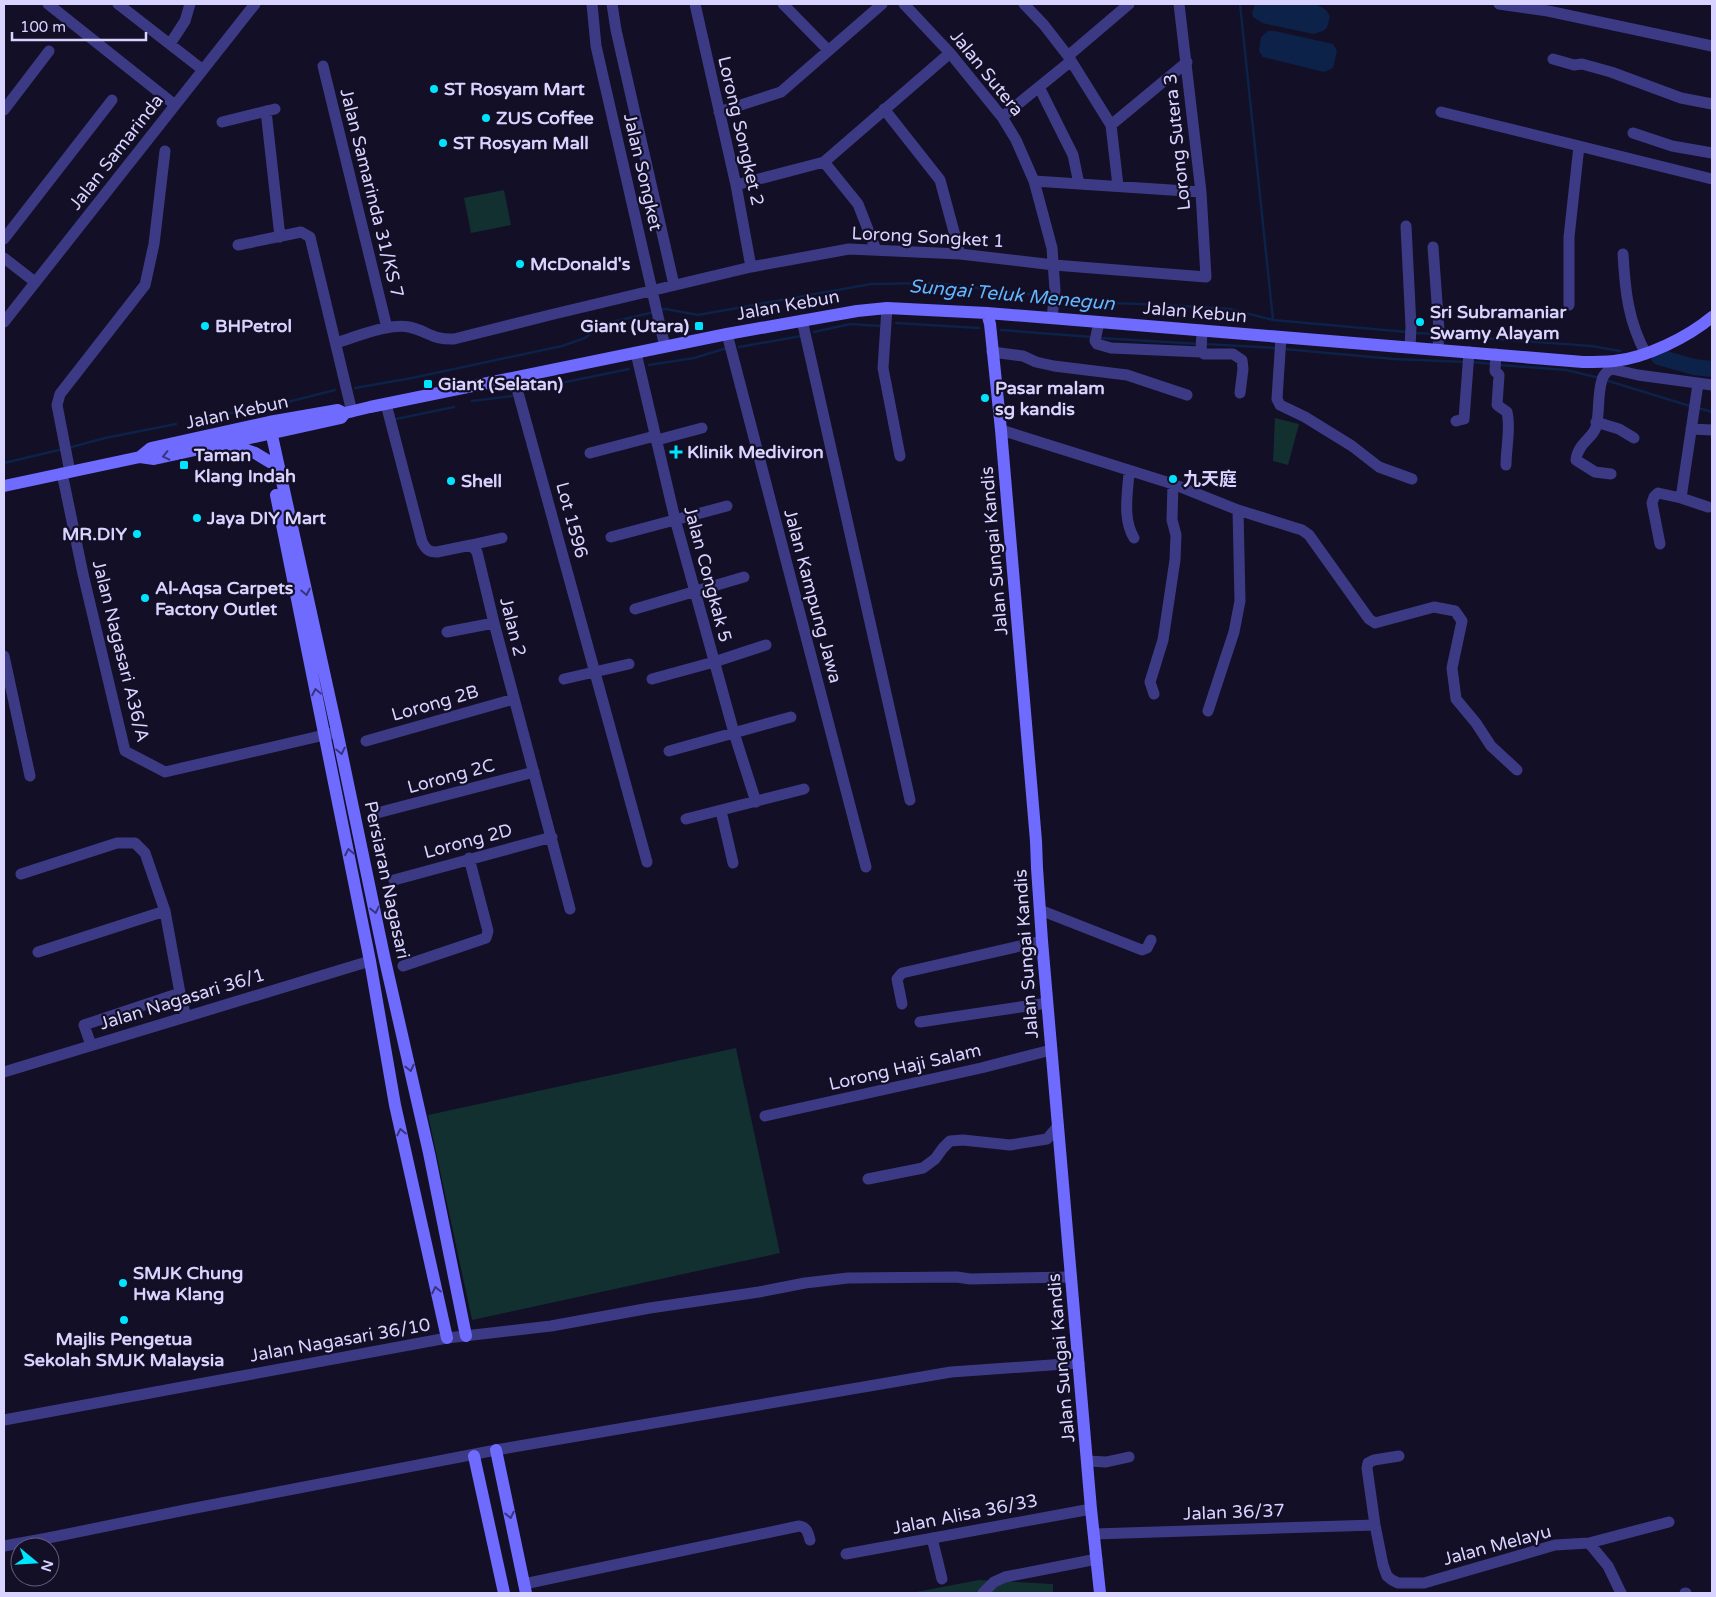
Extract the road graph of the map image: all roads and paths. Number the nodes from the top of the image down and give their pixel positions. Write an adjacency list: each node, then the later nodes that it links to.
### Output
1 (48, 4): 27 (street)
2 (118, 4): 15 (street)
3 (190, 4): 15 (street)
4 (255, 4): 24 (street, Jalan Samarinda)
5 (592, 4): 61 (street, Jalan Songket)
6 (612, 4): 60 (street, Jalan Songket)
7 (695, 4): 31 (street, Lorong Songket 2)
8 (783, 4): 17 (street)
9 (882, 4): 17 (street)
10 (904, 4): 19 (street, Jalan Sutera)
11 (1024, 4): 20 (street)
12 (1129, 4): 20 (street)
13 (1179, 4): 22 (street, Lorong Sutera 3)
14 (1499, 4): 16 (street)
15 (170, 44): 24 (street)
16 (1712, 46)
17 (828, 50): 31 (street)
18 (49, 51): 29 (street)
19 (950, 53): 30 (street); 33 (street, Jalan Sutera)
20 (1070, 58): 25 (street); 35 (street)
21 (1553, 59): 28 (street)
22 (1187, 62): 35 (street); 46 (street, Lorong Sutera 3)
23 (323, 66): 69 (street, Jalan Samarinda 31/KS 7)
24 (203, 70): 27 (street, Jalan Samarinda)
25 (1039, 87): 33 (street); 43 (street)
26 (112, 100): 49 (street, Jalan Samarinda)
27 (170, 101): 59 (street, Jalan Samarinda)
28 (1712, 104)
29 (4, 110)
30 (884, 110): 40 (street); 53 (street)
31 (719, 112): 44 (street, Lorong Songket 2)
32 (1441, 112): 37 (street)
33 (1002, 117): 42 (street, Jalan Sutera)
34 (222, 122): 48 (street)
35 (1111, 125): 45 (street)
36 (1633, 133): 39 (street)
37 (1579, 146): 41 (street); 62 (street)
38 (165, 151): 108 (street, Jalan Nagasari A36/A)
39 (1712, 153)
40 (824, 162): 44 (street); 52 (street)
41 (1712, 179)
42 (1034, 181): 43 (street); 56 (street, Jalan Sutera)
43 (1079, 184): 45 (street)
44 (736, 185): 57 (street, Lorong Songket 2)
45 (1118, 186): 46 (street)
46 (1201, 192): 58 (street, Lorong Sutera 3)
47 (1406, 226): 77 (street)
48 (280, 237): 50 (street); 74 (street)
49 (4, 239)
50 (238, 245)
51 (1433, 247): 72 (street)
52 (876, 250): 53 (street, Lorong Songket 1); 57 (street, Lorong Songket 1)
53 (960, 254): 56 (street, Lorong Songket 1)
54 (1623, 254): 80 (street)
55 (4, 258): 59 (street)
56 (1054, 265): 58 (street, Lorong Songket 1); 66 (street, Jalan Sutera)
57 (751, 267): 60 (street, Lorong Songket 1)
58 (1206, 277)
59 (35, 282): 68 (street, Jalan Samarinda)
60 (674, 285): 61 (street, Lorong Songket 1)
61 (653, 296): 69 (street, Lorong Songket 1); 76 (street, Jalan Songket)
62 (1568, 305)
63 (887, 308): 64 (street, Jalan Kebun); 67 (street, Jalan Kebun); 103 (street)
64 (987, 313): 66 (street, Jalan Kebun); 79 (street, Jalan Sungai Kandis)
65 (1712, 317): 80 (street, Jalan Kebun)
66 (1052, 318): 70 (street, Jalan Kebun)
67 (802, 320): 71 (street, Jalan Kebun); 147 (street)
68 (4, 322)
69 (387, 328): 74 (street, Lorong Songket 1)
70 (1097, 332): 73 (street, Jalan Kebun); 73 (street)
71 (727, 334): 76 (street, Jalan Kebun); 156 (street, Jalan Kampung Jawa)
72 (1438, 338): 77 (street, Jalan Kebun); 81 (street, Jalan Kebun)
73 (1201, 342): 75 (street, Jalan Kebun); 87 (street)
74 (336, 343): 90 (street)
75 (1280, 346): 77 (street, Jalan Kebun); 110 (street)
76 (665, 347): 78 (street, Jalan Kebun)
77 (1410, 347)
78 (636, 352): 84 (street, Jalan Kebun); 99 (street, Jalan Congkak 5)
79 (992, 352): 88 (street); 97 (street, Jalan Sungai Kandis)
80 (1646, 354): 83 (street, Jalan Kebun)
81 (1469, 359): 82 (street, Jalan Kebun); 91 (street)
82 (1496, 361): 83 (street, Jalan Kebun); 106 (street)
83 (1607, 372): 85 (street); 92 (street)
84 (514, 378): 89 (street, Jalan Kebun); 132 (street, Lot 1596)
85 (1698, 384): 86 (street); 96 (street)
86 (1712, 385)
87 (1240, 393)
88 (1187, 395)
89 (386, 404): 90 (street, Jalan Kebun); 122 (street)
90 (348, 412): 93 (street, Jalan Kebun); 94 (street, Jalan Kebun)
91 (1456, 421)
92 (1596, 422): 100 (street); 109 (street)
93 (301, 426): 94 (street, Jalan Kebun); 105 (street)
94 (267, 428): 101 (street, Jalan Kebun); 104 (street, Jalan Kebun); 105 (street, Persiaran Nagasari)
95 (702, 428): 99 (street)
96 (1691, 429): 98 (street); 113 (street)
97 (1001, 430): 107 (street); 160 (street, Jalan Sungai Kandis)
98 (1712, 430)
99 (656, 438): 102 (street); 117 (street, Jalan Congkak 5)
100 (1634, 438)
101 (225, 442): 104 (street, Jalan Kebun, one-way to 104); 105 (street)
102 (590, 453)
103 (900, 456)
104 (140, 457): 108 (street, Jalan Kebun)
105 (273, 461): 139 (street, Persiaran Nagasari)
106 (1506, 465)
107 (1129, 471): 111 (street); 120 (street)
108 (66, 472): 112 (street, Jalan Kebun); 139 (street, Jalan Nagasari A36/A)
109 (1611, 474)
110 (1412, 480)
111 (1172, 484): 116 (street); 135 (street)
112 (4, 486)
113 (1681, 498): 115 (street); 121 (street)
114 (727, 506): 117 (street)
115 (1708, 508)
116 (1238, 510): 137 (street); 143 (street)
117 (675, 519): 118 (street); 124 (street, Jalan Congkak 5)
118 (611, 537)
119 (502, 538): 122 (street)
120 (1134, 538)
121 (1660, 544)
122 (471, 545): 126 (street, Jalan 2)
123 (744, 577): 124 (street)
124 (694, 590): 125 (street); 130 (street, Jalan Congkak 5)
125 (635, 609)
126 (494, 623): 127 (street); 136 (street, Jalan 2)
127 (447, 632)
128 (766, 645): 130 (street)
129 (4, 656): 145 (street)
130 (714, 662): 133 (street); 140 (street, Jalan Congkak 5)
131 (628, 664): 132 (street)
132 (595, 672): 134 (street); 154 (street, Lot 1596)
133 (652, 679)
134 (564, 680)
135 (1154, 694)
136 (514, 699): 141 (street, Lorong 2B); 144 (street, Jalan 2)
137 (1208, 711)
138 (791, 717): 140 (street)
139 (331, 733): 165 (street, Persiaran Nagasari, one-way to 139); 179 (street, Persiaran Nagasari, one-way to 179)
140 (734, 733): 142 (street); 148 (street, Jalan Congkak 5)
141 (366, 741)
142 (670, 751)
143 (1517, 770)
144 (534, 772): 150 (street, Lorong 2C); 152 (street, Jalan 2)
145 (30, 776)
146 (804, 789): 148 (street)
147 (910, 800)
148 (756, 802): 149 (street)
149 (721, 811): 151 (street); 155 (street)
150 (377, 813)
151 (686, 819)
152 (552, 837): 153 (street, Lorong 2D); 159 (street, Jalan 2)
153 (469, 858): 158 (street, Lorong 2D); 166 (street)
154 (647, 862)
155 (733, 863)
156 (866, 867)
157 (20, 874): 161 (street)
158 (394, 880)
159 (570, 909)
160 (1040, 910): 162 (street); 163 (street, Jalan Sungai Kandis)
161 (165, 911): 164 (street); 167 (street)
162 (1151, 940)
163 (1042, 941): 168 (street, Jalan Sungai Kandis); 169 (street)
164 (38, 952)
165 (370, 961): 170 (street, Jalan Nagasari 36/1); 180 (street, Persiaran Nagasari, one-way to 165)
166 (403, 966)
167 (180, 993): 170 (street); 172 (street)
168 (1047, 1003): 171 (street); 173 (street, Jalan Sungai Kandis)
169 (902, 1004)
170 (186, 1017): 172 (street, Jalan Nagasari 36/1)
171 (920, 1022)
172 (91, 1045): 174 (street, Jalan Nagasari 36/1)
173 (1052, 1050): 175 (street, Lorong Haji Salam); 176 (street, Jalan Sungai Kandis)
174 (4, 1072)
175 (765, 1116)
176 (1058, 1126): 177 (street); 178 (street, Jalan Sungai Kandis)
177 (868, 1179)
178 (1071, 1277): 181 (street, Jalan Nagasari 36/10); 183 (street, Jalan Sungai Kandis)
179 (460, 1308): 180 (street); 181 (street, Persiaran Nagasari)
180 (441, 1314): 182 (street, Persiaran Nagasari)
181 (466, 1336): 182 (street, Jalan Nagasari 36/10)
182 (447, 1338): 184 (street, Jalan Nagasari 36/10)
183 (1078, 1363): 185 (street); 189 (street, Jalan Sungai Kandis)
184 (4, 1420)
185 (496, 1450): 186 (street); 190 (street)
186 (474, 1456): 191 (street); 200 (street)
187 (1399, 1456): 194 (street, Jalan Melayu)
188 (1129, 1458): 189 (street)
189 (1087, 1461): 192 (street, Jalan Sungai Kandis)
190 (503, 1482): 191 (street); 205 (street, one-way to 205)
191 (480, 1486): 206 (street)
192 (1091, 1509): 195 (street, Jalan Sungai Kandis); 196 (street, Jalan Alisa 36/33)
193 (1669, 1522): 198 (street, Jalan Melayu)
194 (1375, 1525): 195 (street, Jalan 36/37); 199 (street, Jalan Melayu)
195 (1094, 1534): 203 (street, Jalan Sungai Kandis)
196 (932, 1538): 202 (street, Jalan Alisa 36/33); 204 (street)
197 (810, 1540): 205 (street)
198 (1601, 1540): 199 (street, Jalan Melayu); 201 (street)
199 (1589, 1543): 201 (street)
200 (4, 1546)
201 (1598, 1552): 209 (street)
202 (846, 1554)
203 (1097, 1559): 207 (street); 208 (street, Jalan Sungai Kandis)
204 (942, 1579)
205 (525, 1589)
206 (504, 1593)
207 (983, 1593)
208 (1100, 1593)
209 (1621, 1593)

